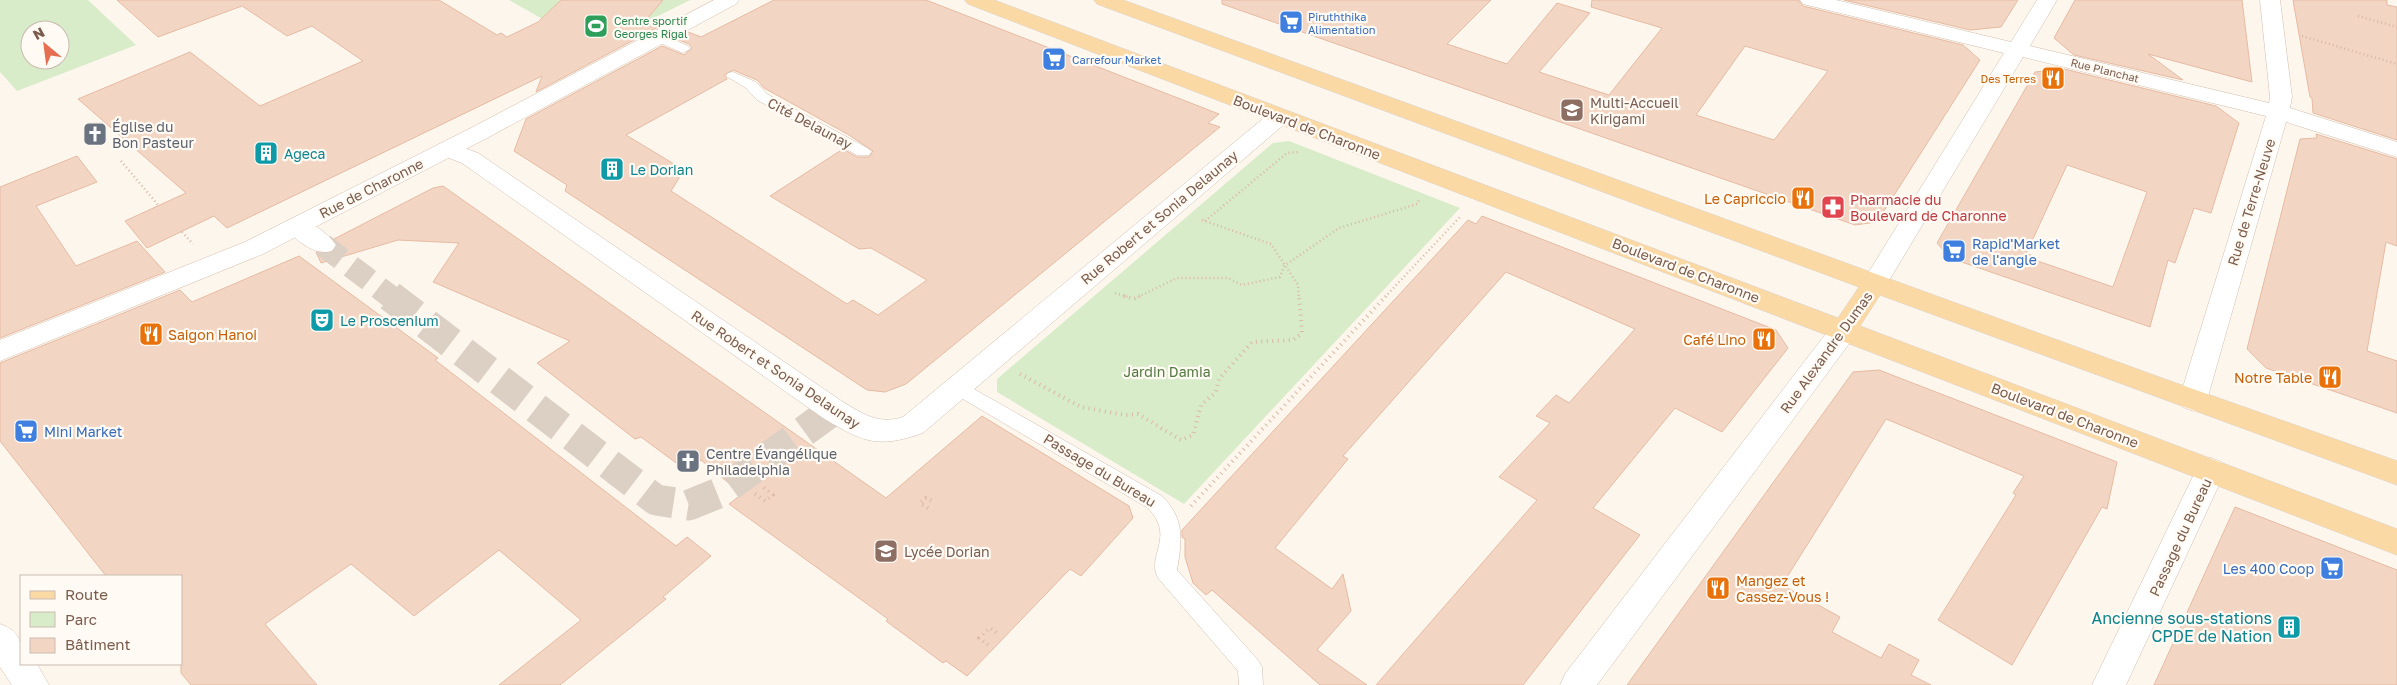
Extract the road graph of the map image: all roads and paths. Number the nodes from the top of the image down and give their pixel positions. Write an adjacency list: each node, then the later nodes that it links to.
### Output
1 (729, 0): 10 (street, Rue de Charonne)
2 (975, 0): 16 (main road, Boulevard de Charonne)
3 (1104, 0): 32 (main road)
4 (1810, 0): 12 (street, Rue Planchat)
5 (2047, 0): 12 (street, Rue Alexandre Dumas)
6 (2270, 0): 15 (street, Rue de Terre-Neuve)
7 (2358, 16): 8 (path)
8 (2397, 27)
9 (2300, 35): 13 (path)
10 (658, 37): 11 (lane); 17 (street, Rue de Charonne)
11 (683, 49)
12 (2018, 49): 15 (street, Rue Planchat); 32 (street, Rue Alexandre Dumas)
13 (2397, 64)
14 (733, 76): 19 (lane, Cité Delaunay)
15 (2278, 112): 18 (street, Rue Planchat); 38 (street, Rue de Terre-Neuve)
16 (1279, 117): 34 (main road, Boulevard de Charonne); 37 (street, Rue Robert et Sonia Delaunay)
17 (448, 149): 29 (street, Rue de Charonne); 37 (street, Rue Robert et Sonia Delaunay)
18 (2397, 150)
19 (863, 152)
20 (1302, 152): 28 (path)
21 (121, 161): 25 (path)
22 (1411, 195): 24 (path)
23 (1425, 195): 24 (path)
24 (1420, 198): 31 (path)
25 (159, 206)
26 (1460, 217): 45 (path)
27 (1198, 218): 28 (path)
28 (1205, 221): 31 (path)
29 (298, 226): 30 (street); 35 (street, Rue de Charonne)
30 (323, 245)
31 (1284, 266): 33 (path); 36 (path)
32 (1875, 283): 34 (main road, Rue Alexandre Dumas); 38 (main road)
33 (1107, 291)
34 (1844, 330): 39 (main road, Boulevard de Charonne); 52 (street, Rue Alexandre Dumas)
35 (0, 351)
36 (1014, 370)
37 (958, 387): 45 (lane, Passage du Bureau)
38 (2193, 400): 40 (main road)
39 (2211, 470): 46 (main road, Boulevard de Charonne); 53 (street, Passage du Bureau)
40 (2397, 473)
41 (763, 487): 42 (path)
42 (755, 494)
43 (934, 502): 44 (path)
44 (928, 508)
45 (1170, 521): 51 (lane)
46 (2397, 542)
47 (999, 635): 49 (path)
48 (0, 639): 50 (street)
49 (988, 645)
50 (32, 685)
51 (1251, 685)
52 (1577, 685)
53 (2110, 685)

